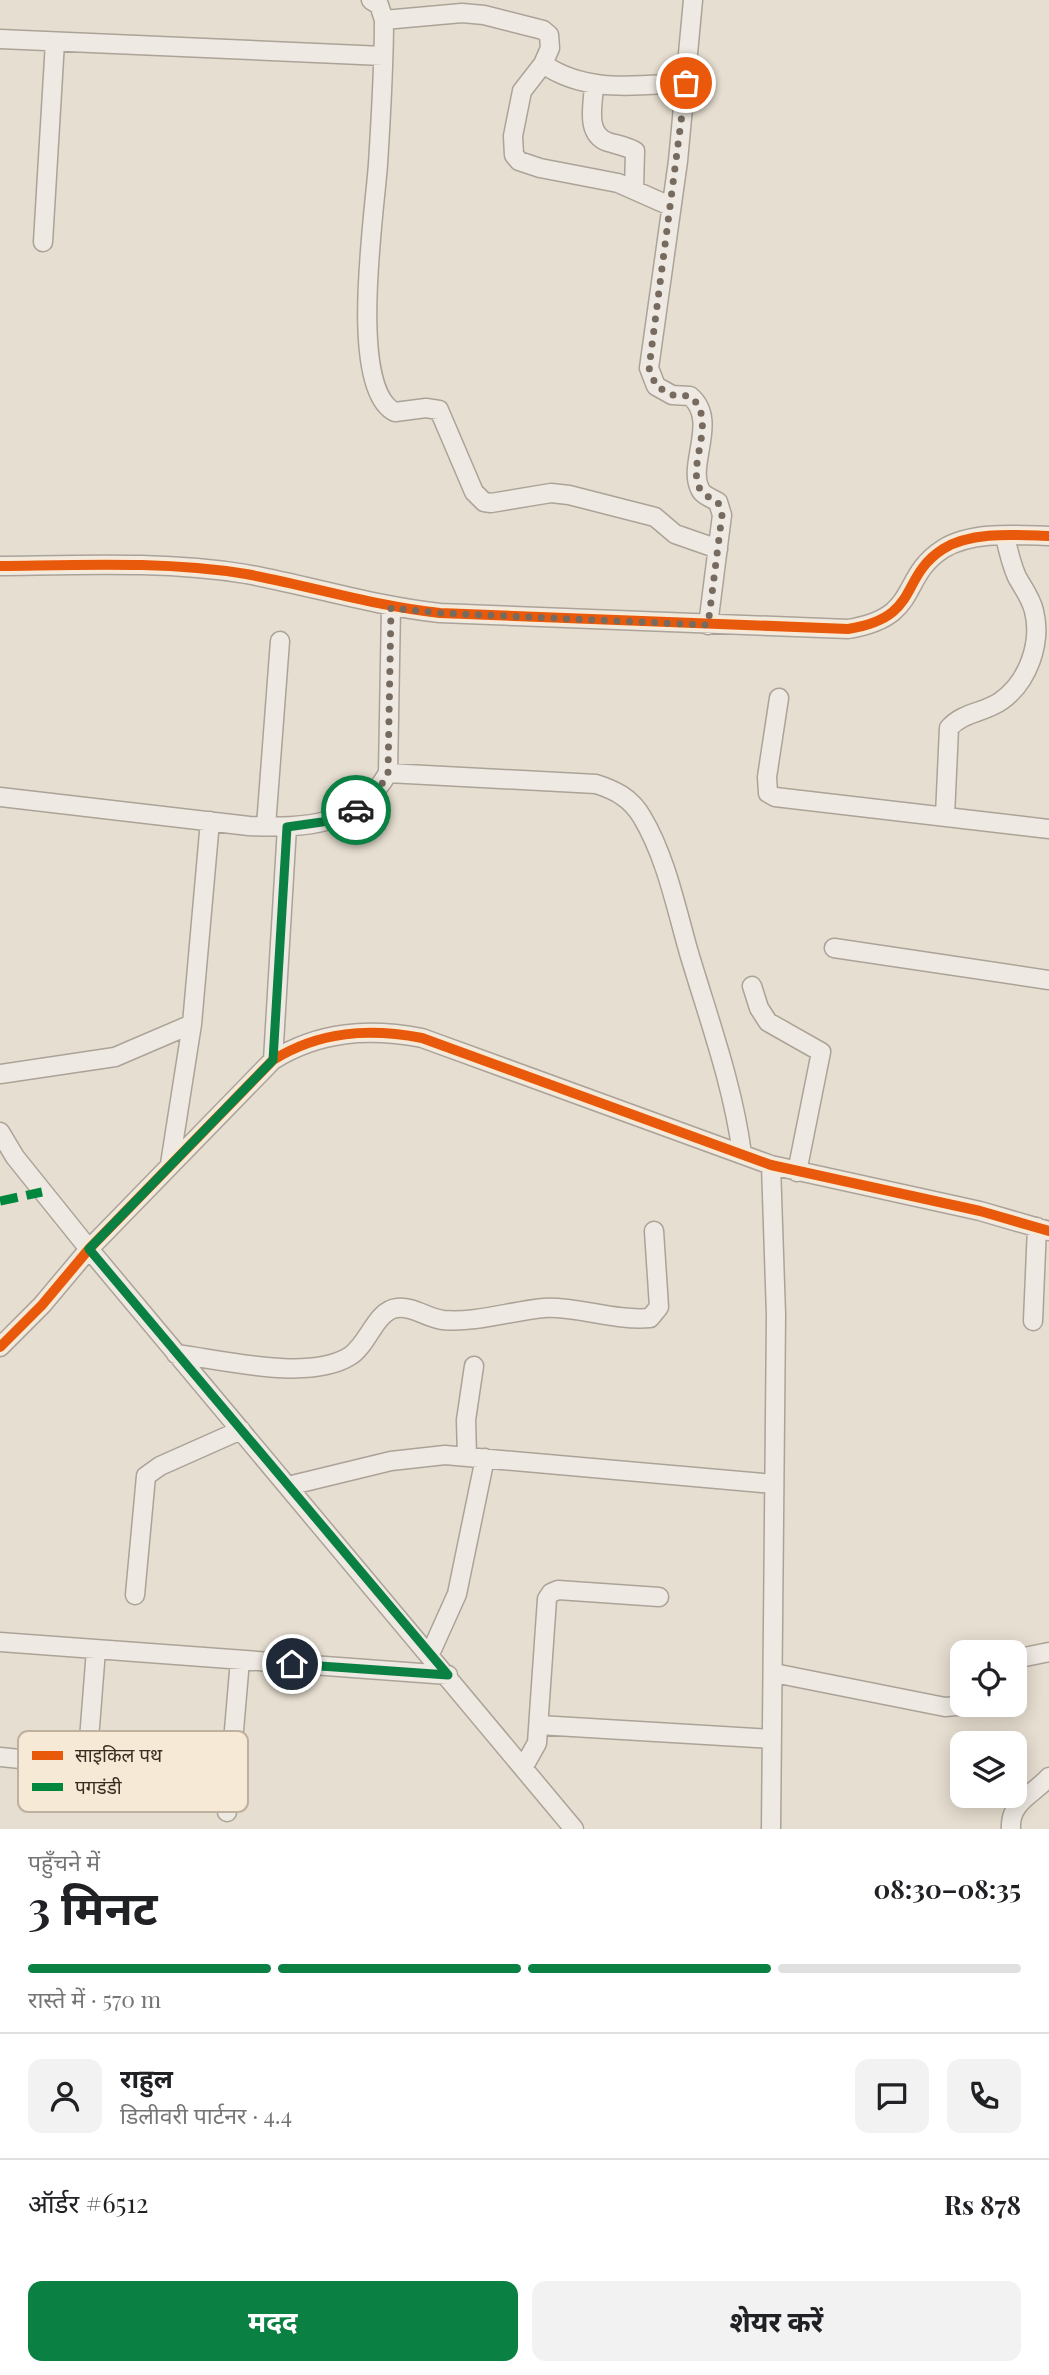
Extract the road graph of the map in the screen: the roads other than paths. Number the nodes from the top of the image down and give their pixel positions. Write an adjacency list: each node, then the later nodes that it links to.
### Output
1 (371, 0): 3 (street)
2 (693, 0): 8 (street)
3 (384, 20): 6 (street); 7 (street)
4 (0, 39): 5 (street)
5 (55, 42): 6 (street); 12 (street)
6 (383, 56): 15 (street)
7 (543, 64): 9 (street); 10 (street)
8 (686, 83): 9 (street); 11 (street)
9 (594, 86): 10 (street)
10 (634, 189): 11 (street)
11 (670, 206): 15 (street)
12 (43, 242)
13 (1005, 536): 14 (street); 18 (street); 23 (street)
14 (1049, 536)
15 (718, 548): 18 (street)
16 (0, 566): 17 (street)
17 (391, 608): 18 (street); 21 (street)
18 (708, 625)
19 (280, 641): 25 (street)
20 (779, 698): 23 (street)
21 (388, 773): 26 (street); 35 (street)
22 (0, 797): 24 (street)
23 (945, 816): 27 (street)
24 (210, 821): 25 (street); 31 (street)
25 (266, 826): 26 (street)
26 (287, 827): 32 (street)
27 (1049, 829)
28 (834, 948): 29 (street)
29 (1049, 980)
30 (752, 986): 38 (street)
31 (192, 1024): 33 (street); 36 (street)
32 (273, 1060): 35 (street); 36 (street)
33 (0, 1074)
34 (0, 1132): 41 (street)
35 (742, 1154): 37 (street)
36 (170, 1164): 41 (street)
37 (771, 1166): 38 (street); 48 (street)
38 (797, 1172): 39 (street)
39 (1043, 1229): 42 (street)
40 (654, 1231): 44 (street)
41 (89, 1249): 43 (street); 44 (street)
42 (1033, 1321)
43 (3, 1342)
44 (176, 1354): 46 (street)
45 (474, 1366): 47 (street)
46 (241, 1430): 49 (street); 50 (street)
47 (476, 1457): 48 (street); 49 (street); 55 (street)
48 (775, 1484): 58 (street)
49 (288, 1486): 55 (street)
50 (135, 1595)
51 (659, 1597): 61 (street)
52 (0, 1642): 53 (street)
53 (96, 1650): 57 (street); 62 (street)
54 (1049, 1652): 56 (street)
55 (430, 1654): 59 (street)
56 (1027, 1657)
57 (240, 1660): 59 (street); 63 (street)
58 (774, 1673): 60 (street); 64 (street)
59 (448, 1675): 67 (street)
60 (950, 1707)
61 (539, 1725): 64 (street); 67 (street)
62 (90, 1731)
63 (234, 1731)
64 (772, 1739): 70 (street)
65 (0, 1756): 66 (street)
66 (18, 1758)
67 (523, 1768): 69 (street)
68 (1049, 1777): 71 (street)
69 (574, 1829)
70 (771, 1829)
71 (1011, 1829)

